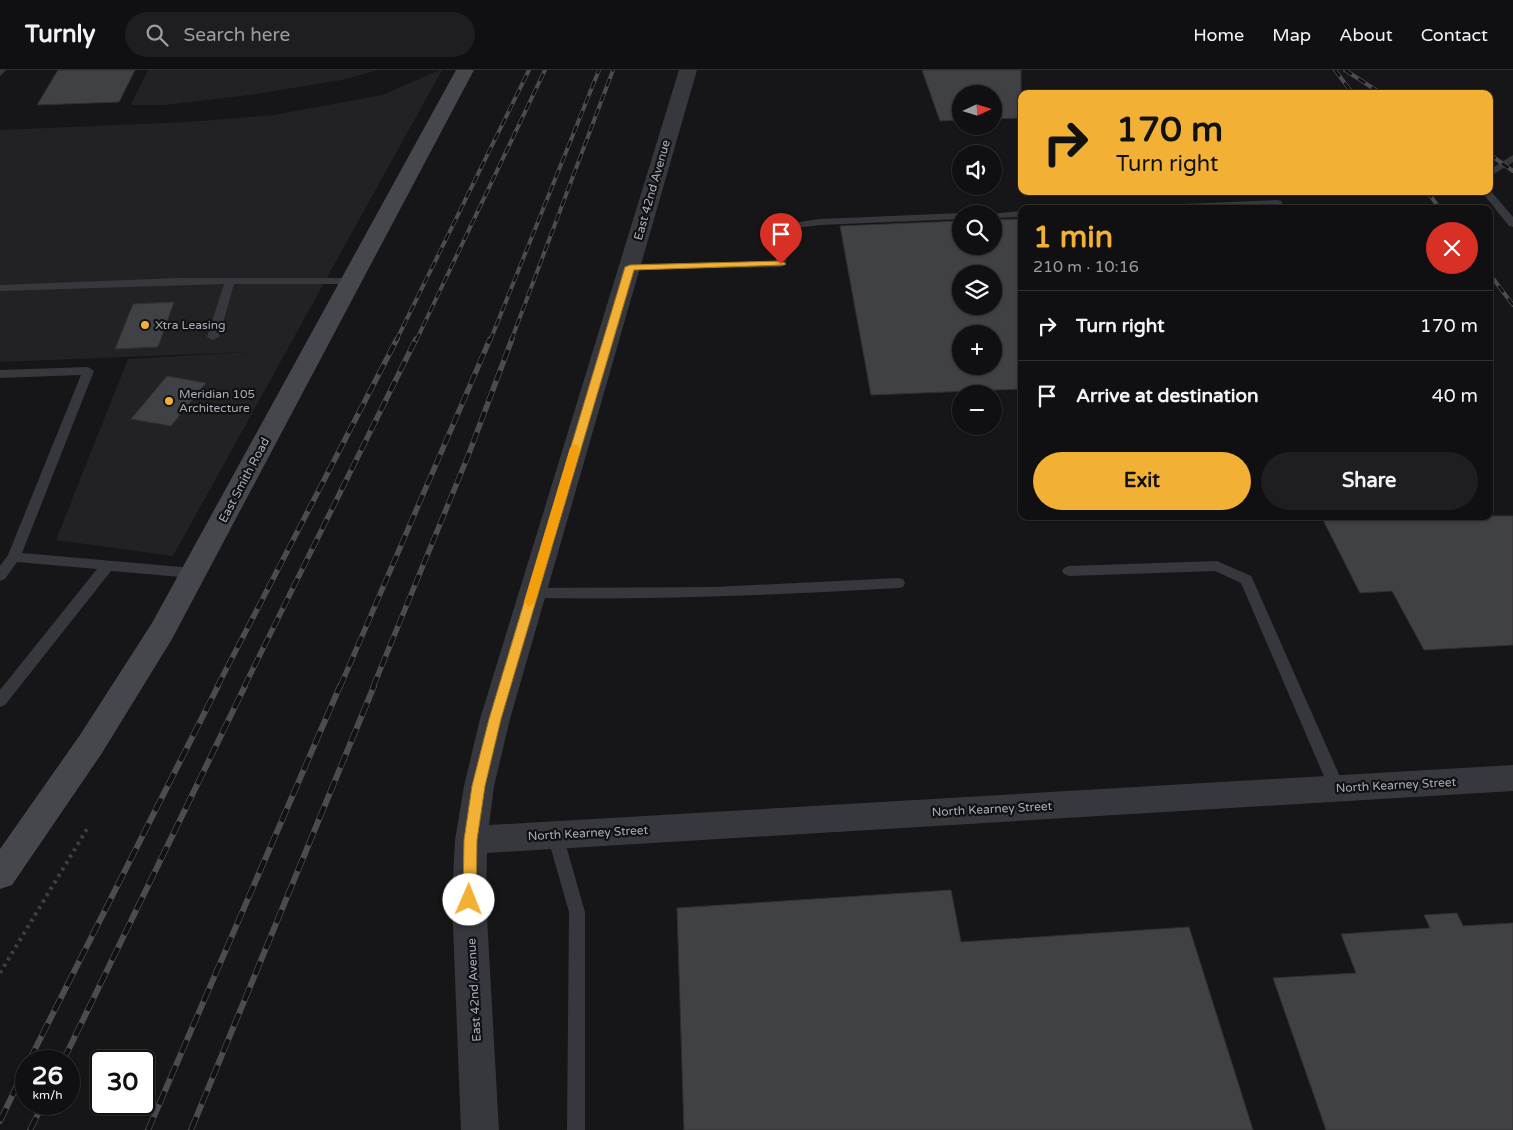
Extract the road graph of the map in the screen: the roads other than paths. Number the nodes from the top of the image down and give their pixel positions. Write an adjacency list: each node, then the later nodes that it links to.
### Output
1 (464, 70): 14 (street, East Smith Road)
2 (688, 70): 12 (street, East 42nd Avenue)
3 (1513, 158): 4 (lane)
4 (1493, 171)
5 (1489, 195): 11 (lane)
6 (1230, 205): 7 (lane)
7 (1278, 205)
8 (1018, 214): 9 (lane)
9 (1002, 215)
10 (952, 216): 12 (lane)
11 (1513, 224)
12 (630, 267): 24 (street, East 42nd Avenue)
13 (230, 281): 14 (lane); 15 (lane); 16 (lane)
14 (352, 281): 21 (street, East Smith Road)
15 (0, 288)
16 (214, 337)
17 (0, 374): 18 (lane)
18 (14, 557): 19 (lane); 22 (lane)
19 (108, 565): 21 (lane); 25 (lane)
20 (1069, 571): 27 (lane)
21 (193, 573): 30 (street, East Smith Road)
22 (0, 576)
23 (898, 583): 24 (lane)
24 (532, 594): 29 (street, East 42nd Avenue)
25 (0, 701)
26 (1513, 778): 27 (street, North Kearney Street)
27 (1337, 788): 28 (street, North Kearney Street)
28 (555, 835): 29 (street, North Kearney Street); 32 (lane)
29 (471, 840): 31 (street, East 42nd Avenue)
30 (0, 875)
31 (480, 1130)
32 (576, 1130)

